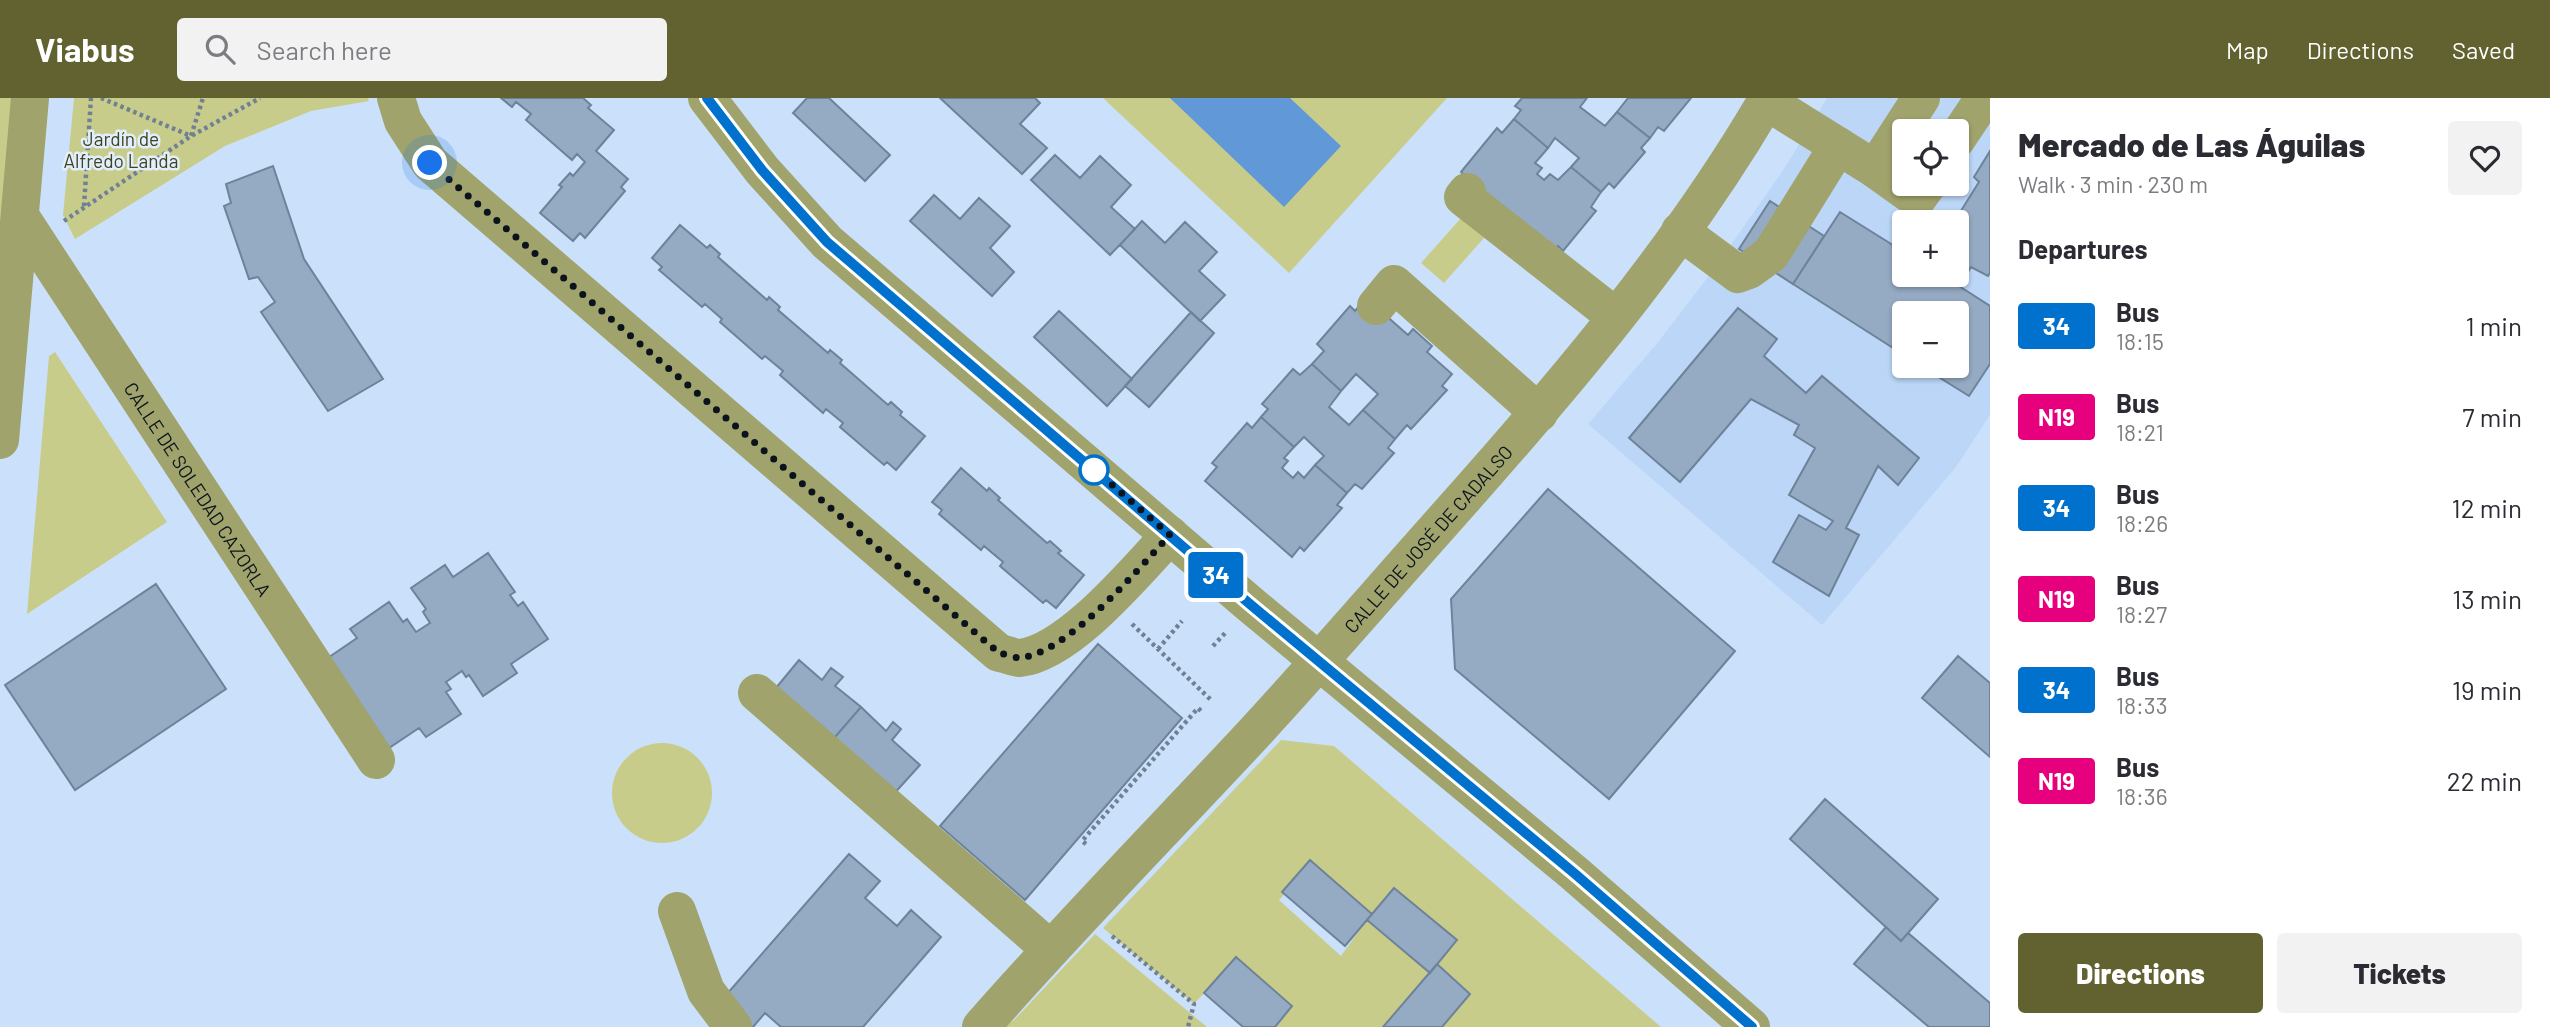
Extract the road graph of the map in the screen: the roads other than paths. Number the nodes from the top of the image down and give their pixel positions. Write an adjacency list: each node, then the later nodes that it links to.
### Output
1 (30, 98): 12 (street)
2 (396, 98): 18 (street)
3 (707, 98): 18 (street)
4 (1922, 98): 9 (street)
5 (1984, 98): 7 (street)
6 (1767, 99): 8 (street); 13 (street, CALLE DE JOSÉ DE CADALSO)
7 (1969, 120)
8 (1838, 146): 9 (street); 13 (street)
9 (1875, 169): 10 (street)
10 (1892, 182)
11 (1467, 192): 15 (street)
12 (20, 216): 17 (street); 21 (street, CALLE DE SOLEDAD CAZORLA)
13 (1680, 231): 15 (street, CALLE DE JOSÉ DE CADALSO)
14 (1376, 306): 16 (street)
15 (1616, 317): 16 (street, CALLE DE JOSÉ DE CADALSO)
16 (1539, 412): 19 (street, CALLE DE JOSÉ DE CADALSO)
17 (0, 440)
18 (1170, 535): 19 (street)
19 (1318, 661): 22 (street, CALLE DE JOSÉ DE CADALSO); 26 (street)
20 (757, 693): 22 (street)
21 (376, 760)
22 (1042, 942): 25 (street, CALLE DE JOSÉ DE CADALSO)
23 (713, 1027): 24 (street)
24 (733, 1027)
25 (981, 1027)
26 (1751, 1027)

